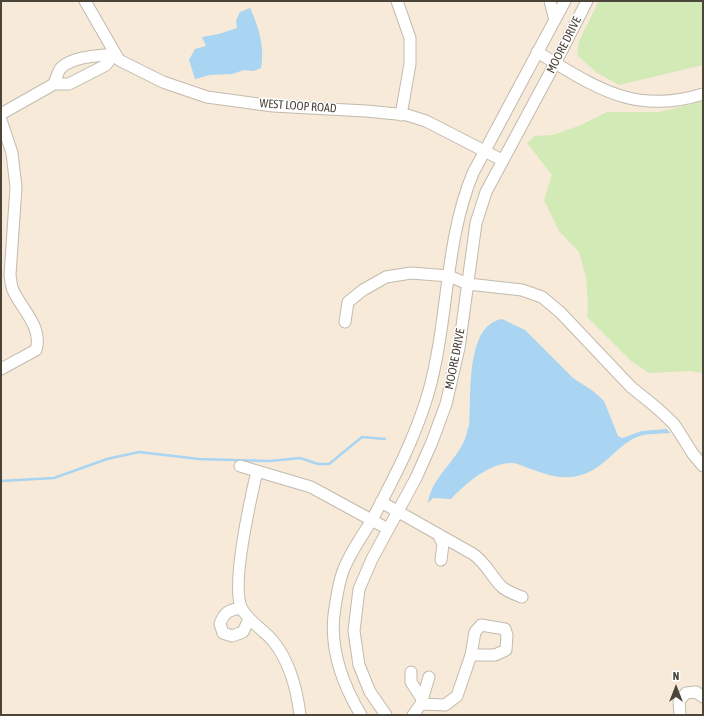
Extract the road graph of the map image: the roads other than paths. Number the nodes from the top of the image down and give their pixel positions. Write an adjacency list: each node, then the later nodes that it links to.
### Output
1 (85, 1): 8 (street)
2 (397, 1): 13 (street)
3 (550, 1): 6 (street)
4 (565, 1): 6 (street, MOORE DRIVE)
5 (587, 1): 9 (street, MOORE DRIVE)
6 (554, 20): 7 (street, MOORE DRIVE)
7 (537, 52): 9 (street); 15 (street, MOORE DRIVE)
8 (114, 54): 10 (street); 10 (street); 13 (street, WEST LOOP ROAD)
9 (556, 63): 11 (street); 16 (street, MOORE DRIVE)
10 (54, 84): 12 (street)
11 (703, 94)
12 (1, 114)
13 (401, 115): 15 (street, WEST LOOP ROAD)
14 (1, 120): 20 (street)
15 (484, 152): 16 (street, WEST LOOP ROAD); 17 (street, MOORE DRIVE)
16 (502, 160): 18 (street, MOORE DRIVE)
17 (449, 276): 18 (street); 19 (street); 24 (street, MOORE DRIVE)
18 (468, 284): 22 (street); 25 (street, MOORE DRIVE)
19 (345, 322)
20 (1, 369)
21 (240, 466): 23 (street)
22 (703, 466)
23 (256, 471): 26 (street); 31 (street)
24 (381, 502): 25 (street); 26 (street, MOORE DRIVE)
25 (398, 512): 27 (street, MOORE DRIVE); 28 (street)
26 (372, 520): 27 (street); 39 (street, MOORE DRIVE)
27 (388, 530): 40 (street, MOORE DRIVE)
28 (438, 534): 29 (street); 30 (street)
29 (441, 560)
30 (522, 597)
31 (241, 608): 32 (street); 32 (street)
32 (249, 619): 38 (street)
33 (471, 655): 37 (street)
34 (411, 672): 37 (street)
35 (429, 677): 37 (street)
36 (703, 697): 42 (street)
37 (422, 701): 41 (street)
38 (300, 715)
39 (361, 715)
40 (386, 715)
41 (413, 715)
42 (680, 715)

